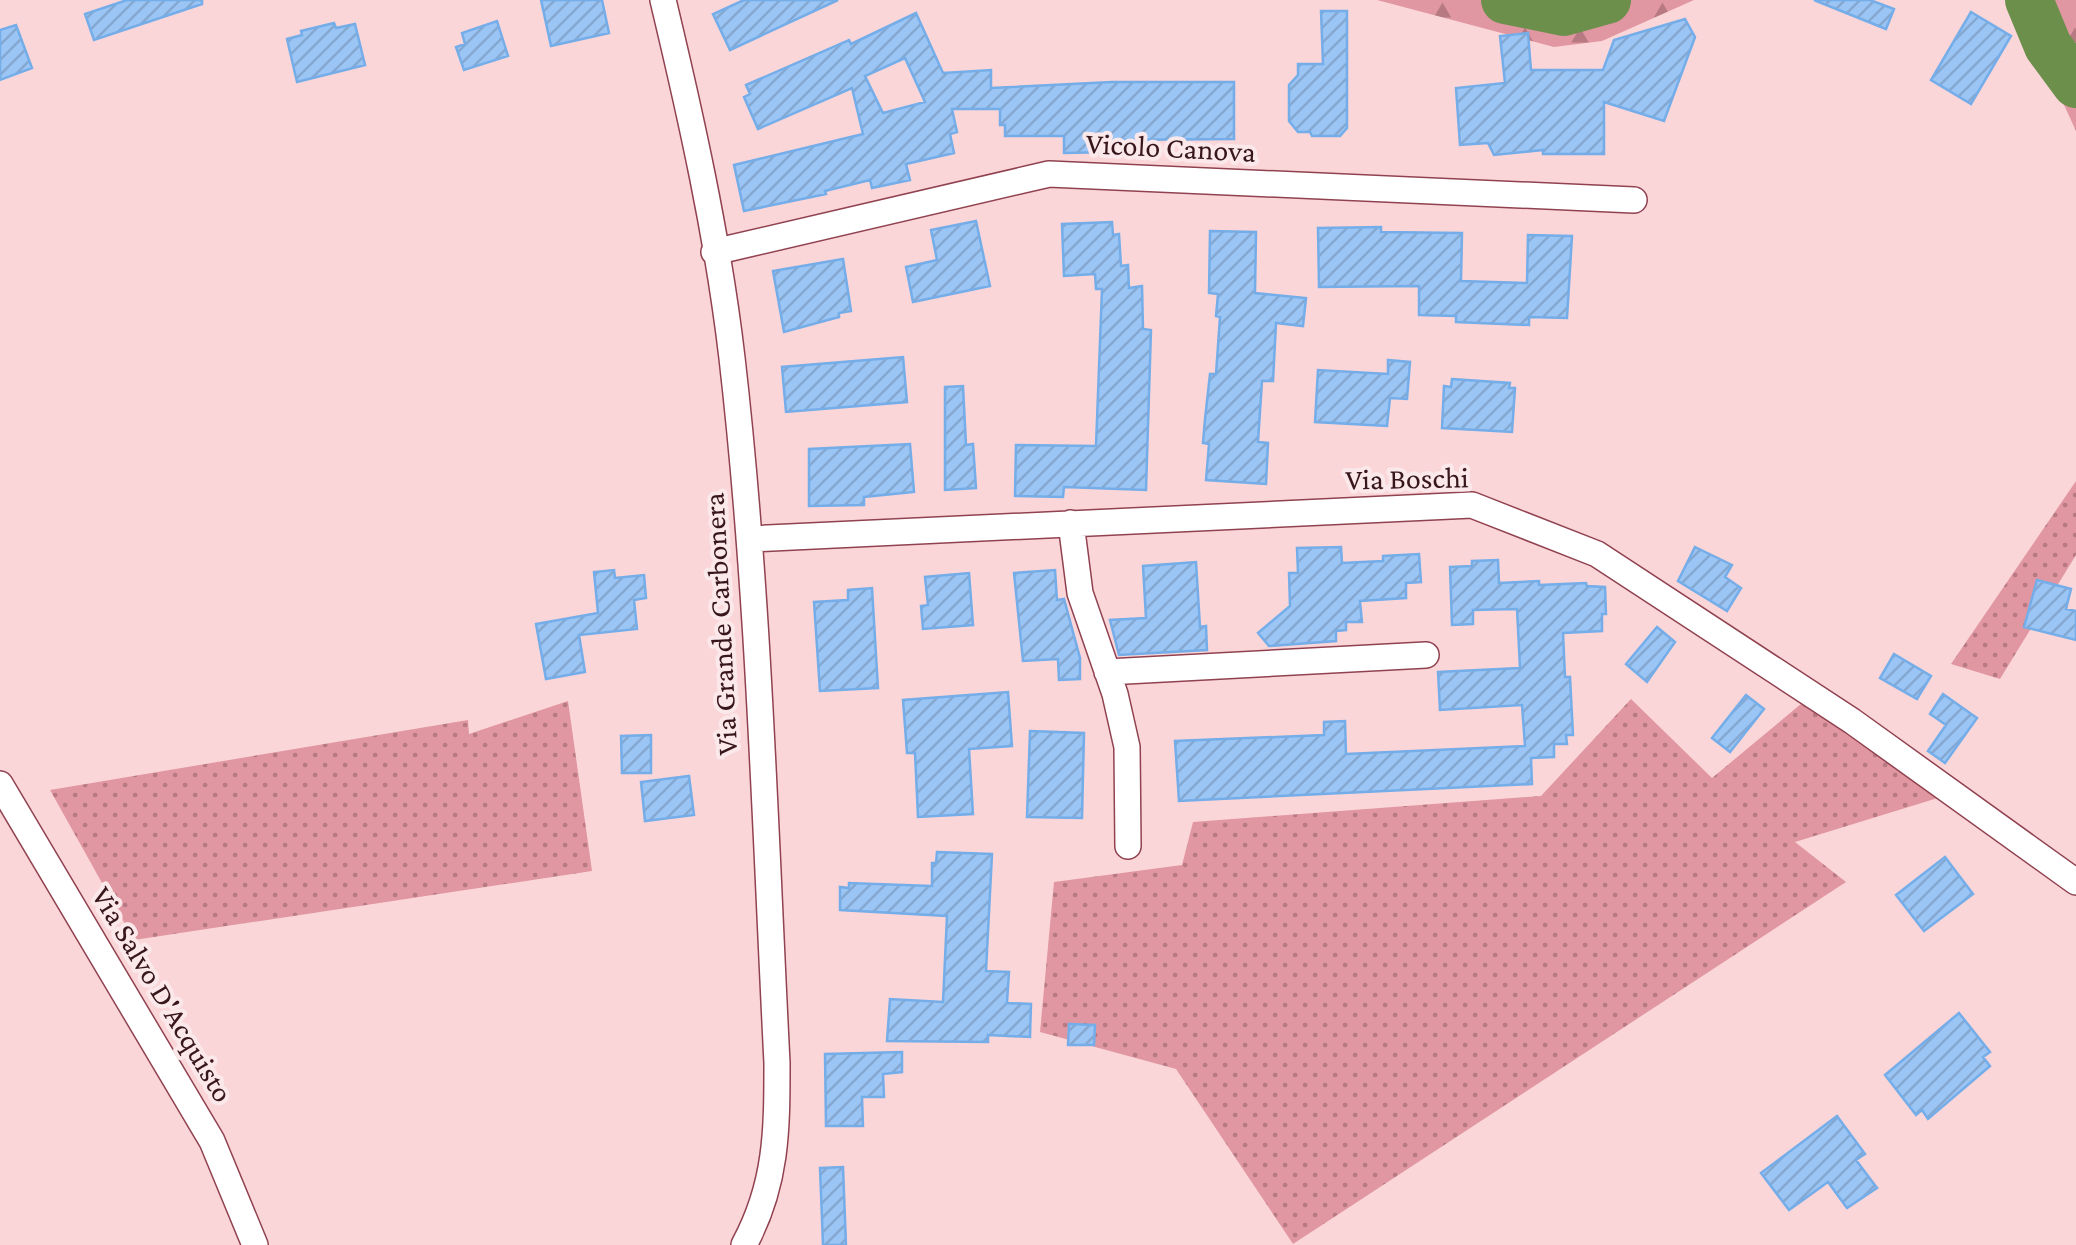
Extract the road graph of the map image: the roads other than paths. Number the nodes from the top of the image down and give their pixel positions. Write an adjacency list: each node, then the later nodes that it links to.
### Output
1 (663, 0): 3 (street, Via Grande Carbonera)
2 (1634, 200): 3 (street, Vicolo Canova)
3 (714, 252): 5 (street, Via Grande Carbonera)
4 (1072, 524): 5 (street, Via Boschi); 7 (street); 10 (street, Via Boschi)
5 (749, 538): 12 (street, Via Grande Carbonera)
6 (1426, 655): 7 (street)
7 (1107, 672): 9 (street)
8 (0, 784): 11 (street, Via Salvo D'Acquisto)
9 (1128, 846)
10 (2076, 882)
11 (256, 1245)
12 (744, 1245)

